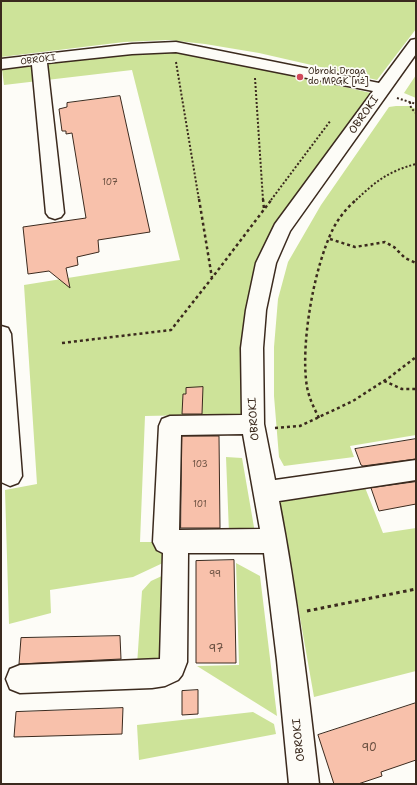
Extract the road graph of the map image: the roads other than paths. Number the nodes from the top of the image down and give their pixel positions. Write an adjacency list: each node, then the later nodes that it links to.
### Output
1 (416, 43): 4 (street, OBROKI)
2 (39, 60): 3 (street, OBROKI); 4 (street, OBROKI); 5 (street)
3 (1, 64)
4 (389, 93): 7 (street, OBROKI)
5 (54, 213)
6 (1, 334): 9 (street)
7 (261, 426): 10 (street, OBROKI); 12 (street)
8 (416, 470): 10 (street)
9 (10, 476)
10 (265, 492): 11 (street, OBROKI)
11 (274, 541): 12 (street); 14 (street, OBROKI)
12 (176, 542): 13 (street)
13 (20, 678)
14 (304, 784)

